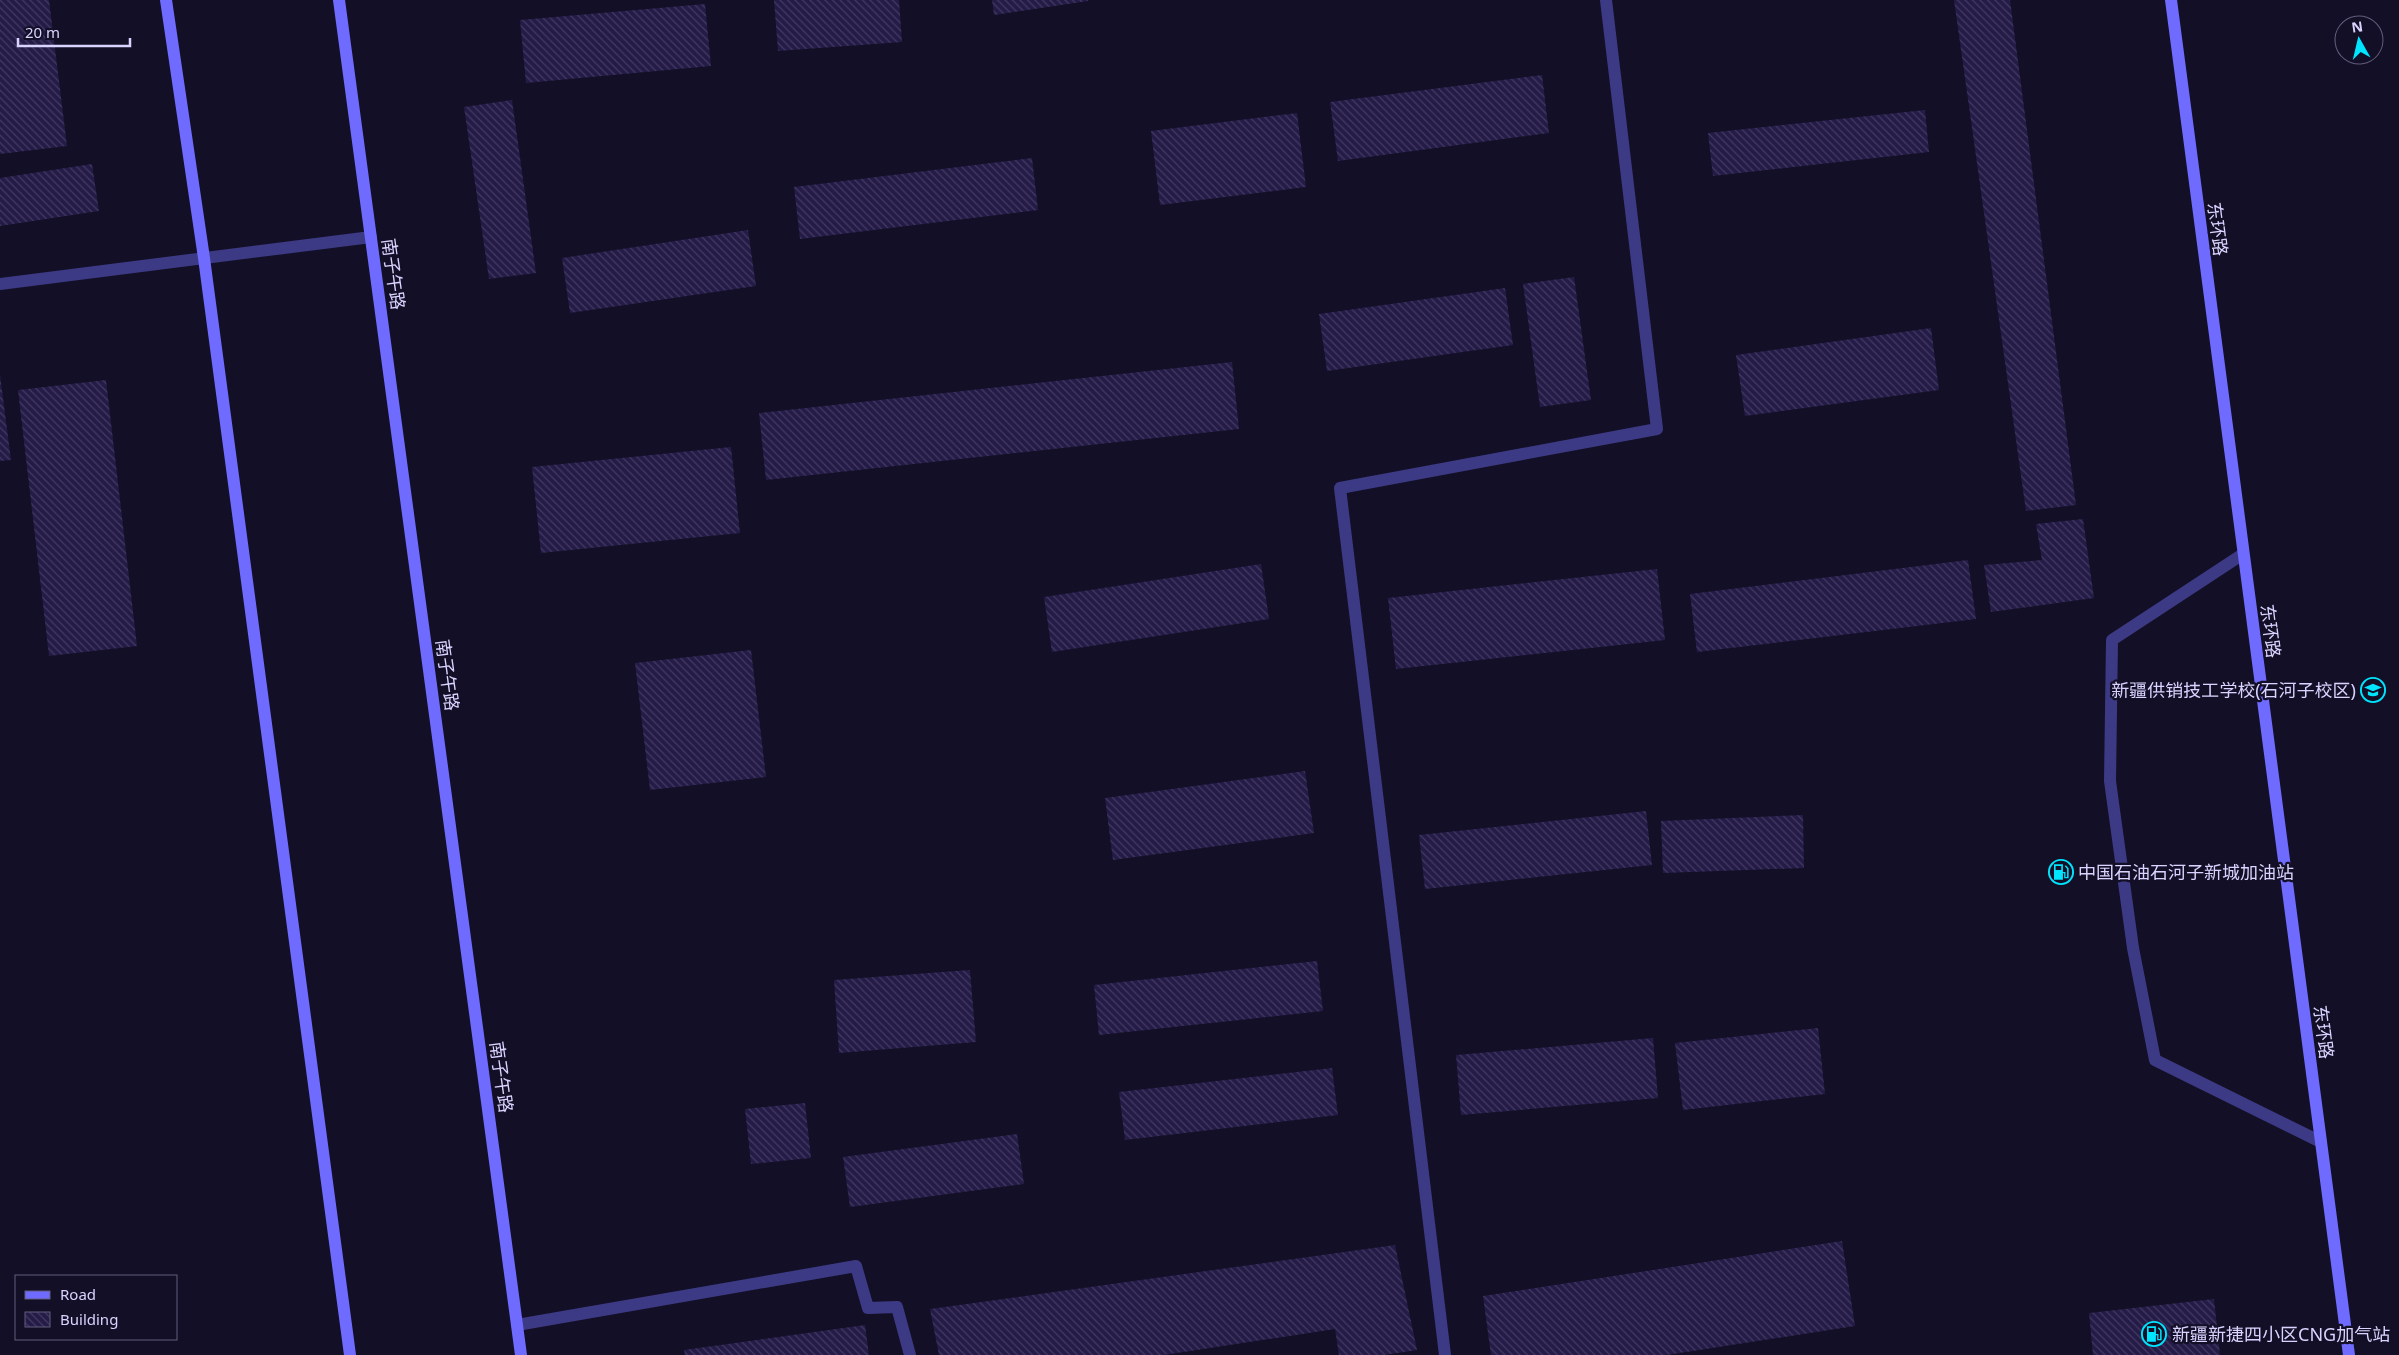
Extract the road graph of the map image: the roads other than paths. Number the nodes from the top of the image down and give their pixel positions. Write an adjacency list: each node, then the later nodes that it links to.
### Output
1 (166, 0): 6 (street)
2 (340, 0): 5 (street, 南子午路)
3 (1606, 0): 14 (street)
4 (2171, 0): 8 (street, 东环路)
5 (371, 237): 6 (street); 10 (street, 南子午路)
6 (204, 258): 7 (street); 11 (street)
7 (0, 284)
8 (2244, 554): 9 (street, 东环路); 9 (street)
9 (2321, 1142): 15 (street, 东环路)
10 (517, 1325): 12 (street, 南子午路); 13 (street)
11 (350, 1355)
12 (521, 1355)
13 (910, 1355)
14 (1445, 1355)
15 (2349, 1355)

